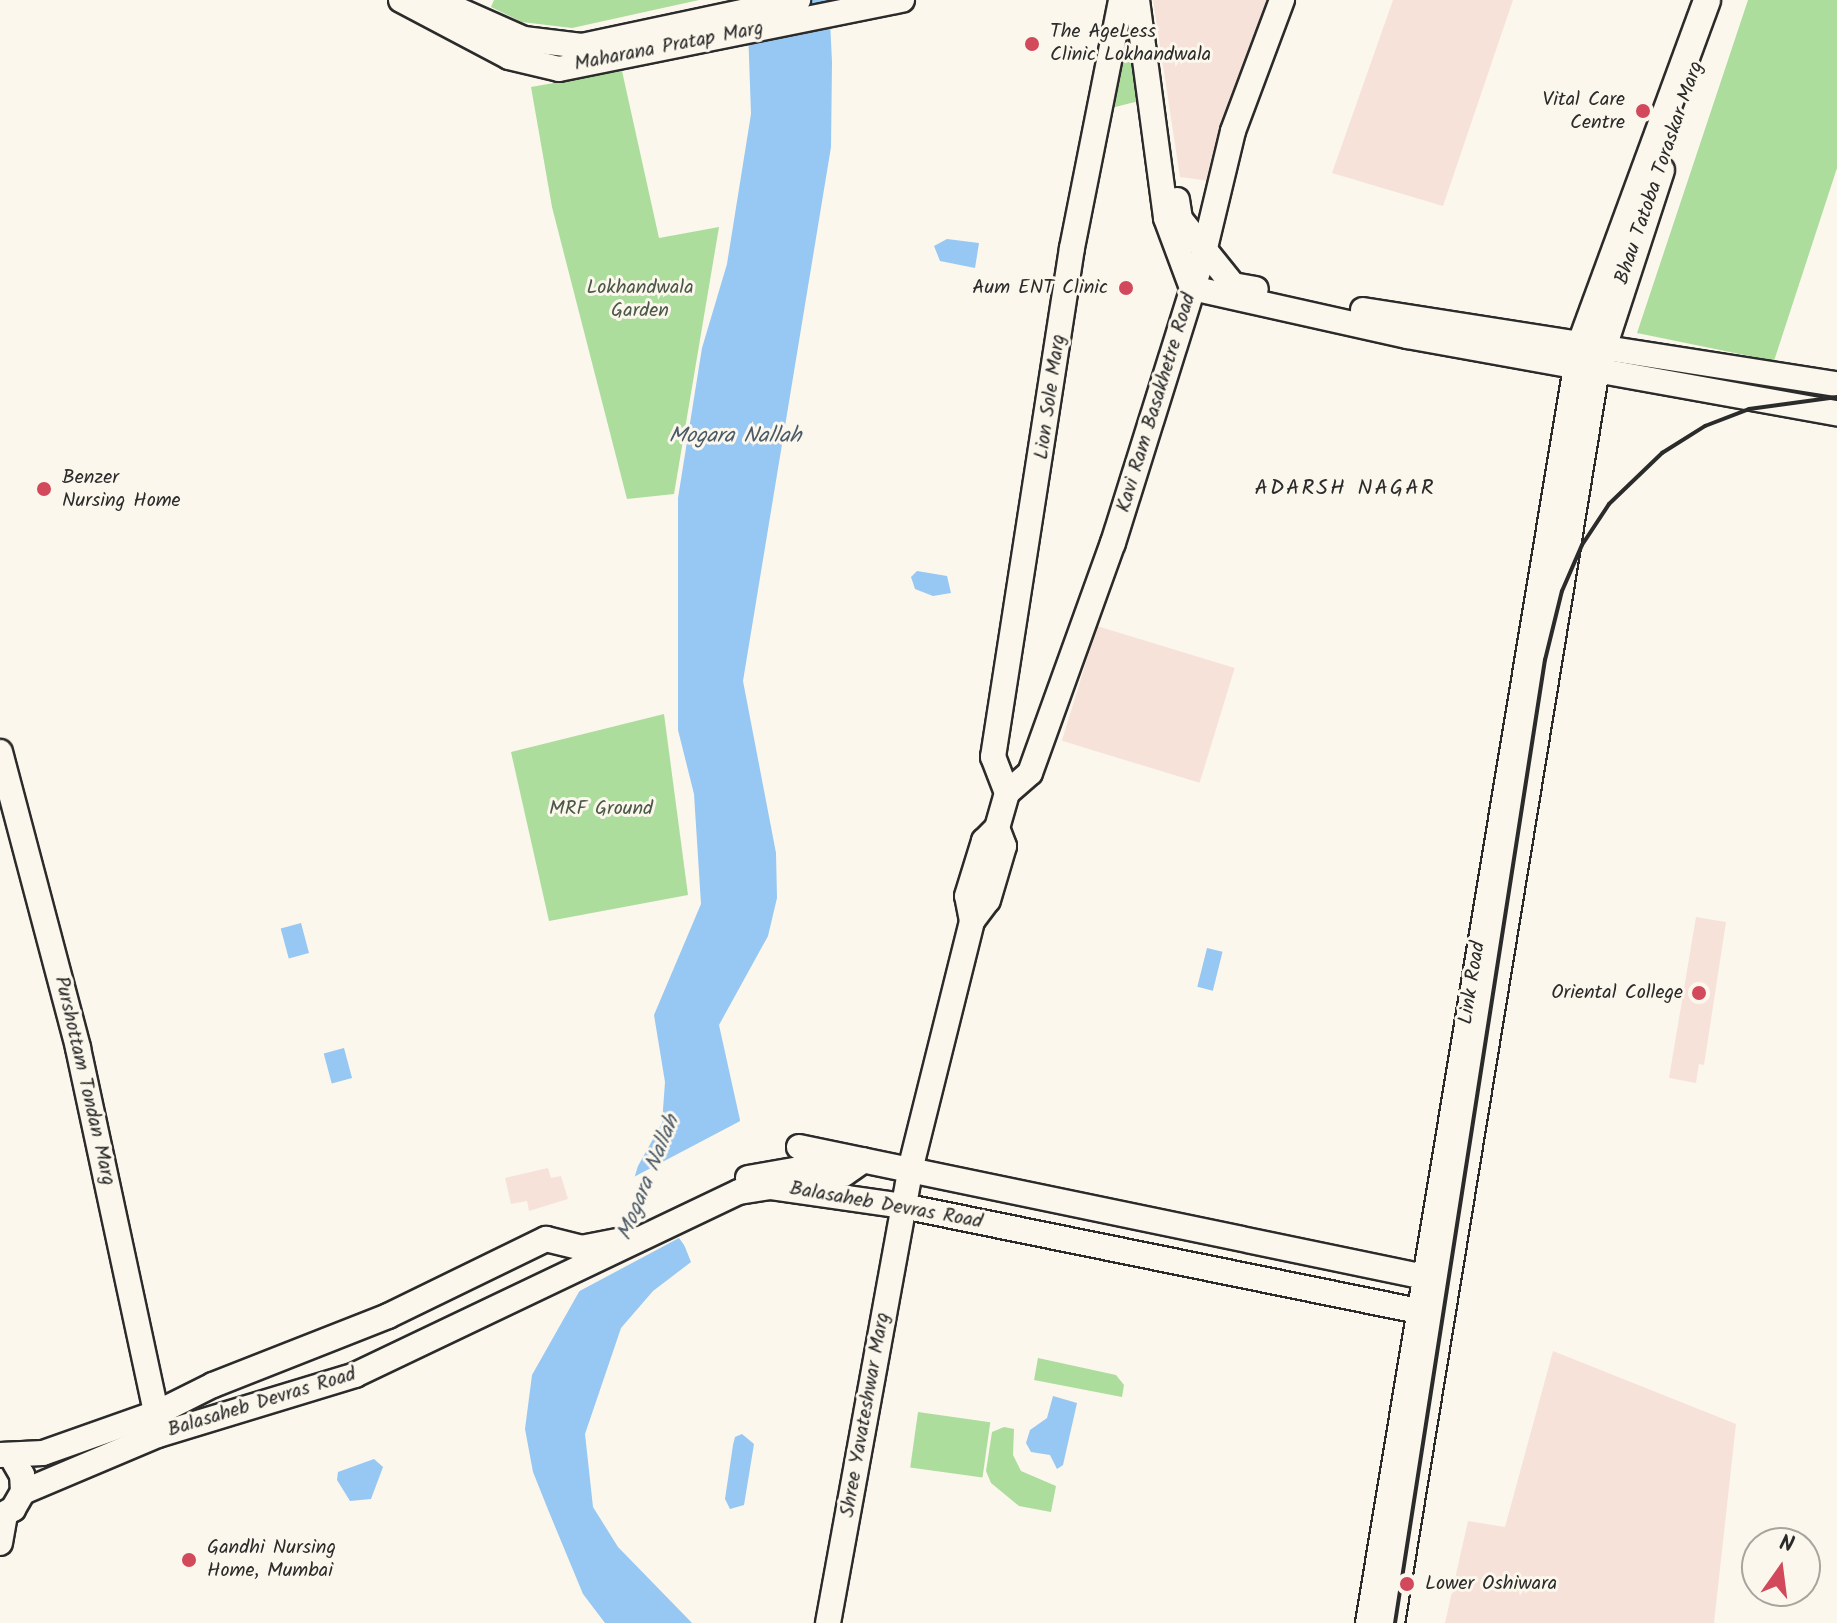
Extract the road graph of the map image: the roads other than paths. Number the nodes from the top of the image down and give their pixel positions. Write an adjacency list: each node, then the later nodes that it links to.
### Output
1 (401, 0): 10 (main road, Maharana Pratap Marg)
2 (798, 0): 11 (main road, Maharana Pratap Marg)
3 (902, 0): 11 (main road, Maharana Pratap Marg)
4 (1121, 0): 19 (main road, Lion Sole Marg)
5 (1137, 0): 13 (main road)
6 (1146, 0): 12 (main road)
7 (1282, 0): 12 (main road, Kavi Ram Basakhetre Road)
8 (1707, 0): 14 (main road, Bhau Tatoba Toraskar Marg)
9 (1718, 0): 14 (main road, Bhau Tatoba Toraskar Marg)
10 (446, 12): 11 (main road, Maharana Pratap Marg)
11 (717, 28)
12 (1204, 252): 13 (main road, Kavi Ram Basakhetre Road); 14 (main road)
13 (1192, 288): 14 (main road); 19 (main road, Kavi Ram Basakhetre Road)
14 (1589, 356): 15 (main road); 16 (main road); 17 (main road, Link Road)
15 (1837, 384)
16 (1837, 413)
17 (1552, 573): 27 (main road, Link Road); 28 (main road, Link Road)
18 (0, 752): 31 (main road, Purshottam Tondan Marg)
19 (1007, 793): 23 (main road, Shree Yavateshwar Marg)
20 (0, 803): 31 (main road, Purshottam Tondan Marg)
21 (799, 1147): 22 (main road, Balasaheb Devras Road)
22 (864, 1160): 23 (main road, Balasaheb Devras Road); 24 (main road)
23 (910, 1170): 25 (main road, Shree Yavateshwar Marg); 27 (main road, Balasaheb Devras Road)
24 (729, 1190): 25 (main road, Balasaheb Devras Road); 26 (main road, Balasaheb Devras Road)
25 (903, 1206): 29 (main road, Balasaheb Devras Road); 37 (main road, Shree Yavateshwar Marg)
26 (610, 1252): 32 (main road, Balasaheb Devras Road); 32 (main road, Balasaheb Devras Road)
27 (1425, 1277): 28 (main road); 29 (main road, Link Road)
28 (1451, 1284): 30 (main road, Link Road)
29 (1419, 1311): 30 (main road, Balasaheb Devras Road); 38 (main road, Link Road)
30 (1444, 1317): 39 (main road, Link Road)
31 (137, 1346): 32 (main road, Purshottam Tondan Marg)
32 (154, 1421): 33 (main road, Balasaheb Devras Road); 34 (main road, Balasaheb Devras Road)
33 (6, 1455): 34 (main road)
34 (23, 1492): 35 (main road)
35 (2, 1515): 36 (main road)
36 (0, 1543)
37 (828, 1623)
38 (1369, 1623)
39 (1391, 1623)

